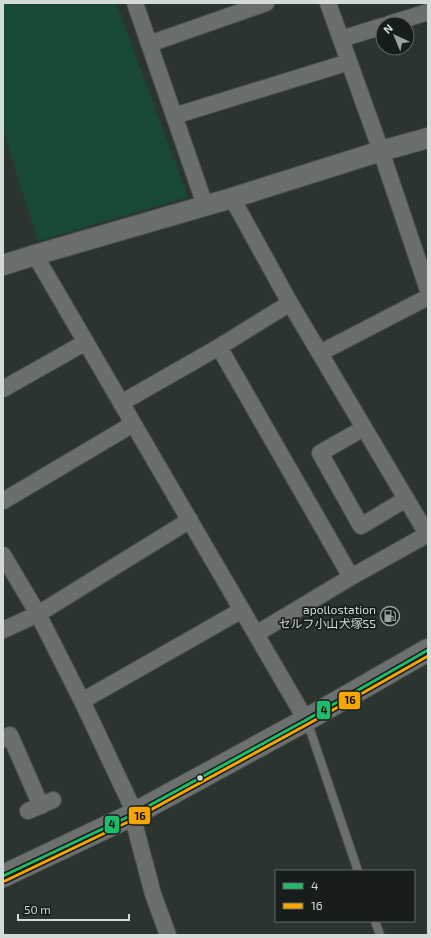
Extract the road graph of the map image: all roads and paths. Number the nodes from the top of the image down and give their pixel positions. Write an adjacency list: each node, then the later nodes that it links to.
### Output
1 (135, 3): 8 (street)
2 (266, 3): 8 (street)
3 (328, 3): 7 (street)
4 (428, 12): 5 (street)
5 (415, 16)
6 (375, 28): 7 (street)
7 (341, 39): 9 (street)
8 (149, 44): 10 (street)
9 (350, 62): 10 (street); 12 (street)
10 (174, 116): 14 (street)
11 (428, 138): 12 (street)
12 (381, 151): 13 (street); 17 (street)
13 (232, 198): 14 (street); 19 (street)
14 (205, 205): 15 (street)
15 (35, 255): 16 (street); 20 (street)
16 (3, 265)
17 (428, 290)
18 (428, 296): 22 (street)
19 (290, 303): 21 (street); 22 (street)
20 (86, 342): 23 (street); 24 (street)
21 (219, 347): 24 (street); 32 (street)
22 (320, 353): 26 (street)
23 (3, 389)
24 (121, 403): 25 (street)
25 (133, 424): 28 (street); 29 (street)
26 (364, 428): 27 (street); 27 (street)
27 (406, 499): 30 (street)
28 (3, 500)
29 (190, 520): 33 (street); 34 (street)
30 (428, 534): 32 (street)
31 (3, 555): 34 (street)
32 (351, 577): 36 (street)
33 (242, 610): 36 (street); 38 (street)
34 (38, 614): 35 (street); 38 (street)
35 (3, 630)
36 (256, 634): 39 (street)
37 (428, 650): 39 (main road)
38 (82, 701): 42 (street)
39 (306, 720): 42 (main road); 43 (lane)
40 (3, 739): 41 (street)
41 (40, 806)
42 (133, 814): 44 (main road); 46 (street)
43 (358, 870)
44 (3, 876)
45 (375, 922): 47 (lane)
46 (168, 935)
47 (380, 935)

